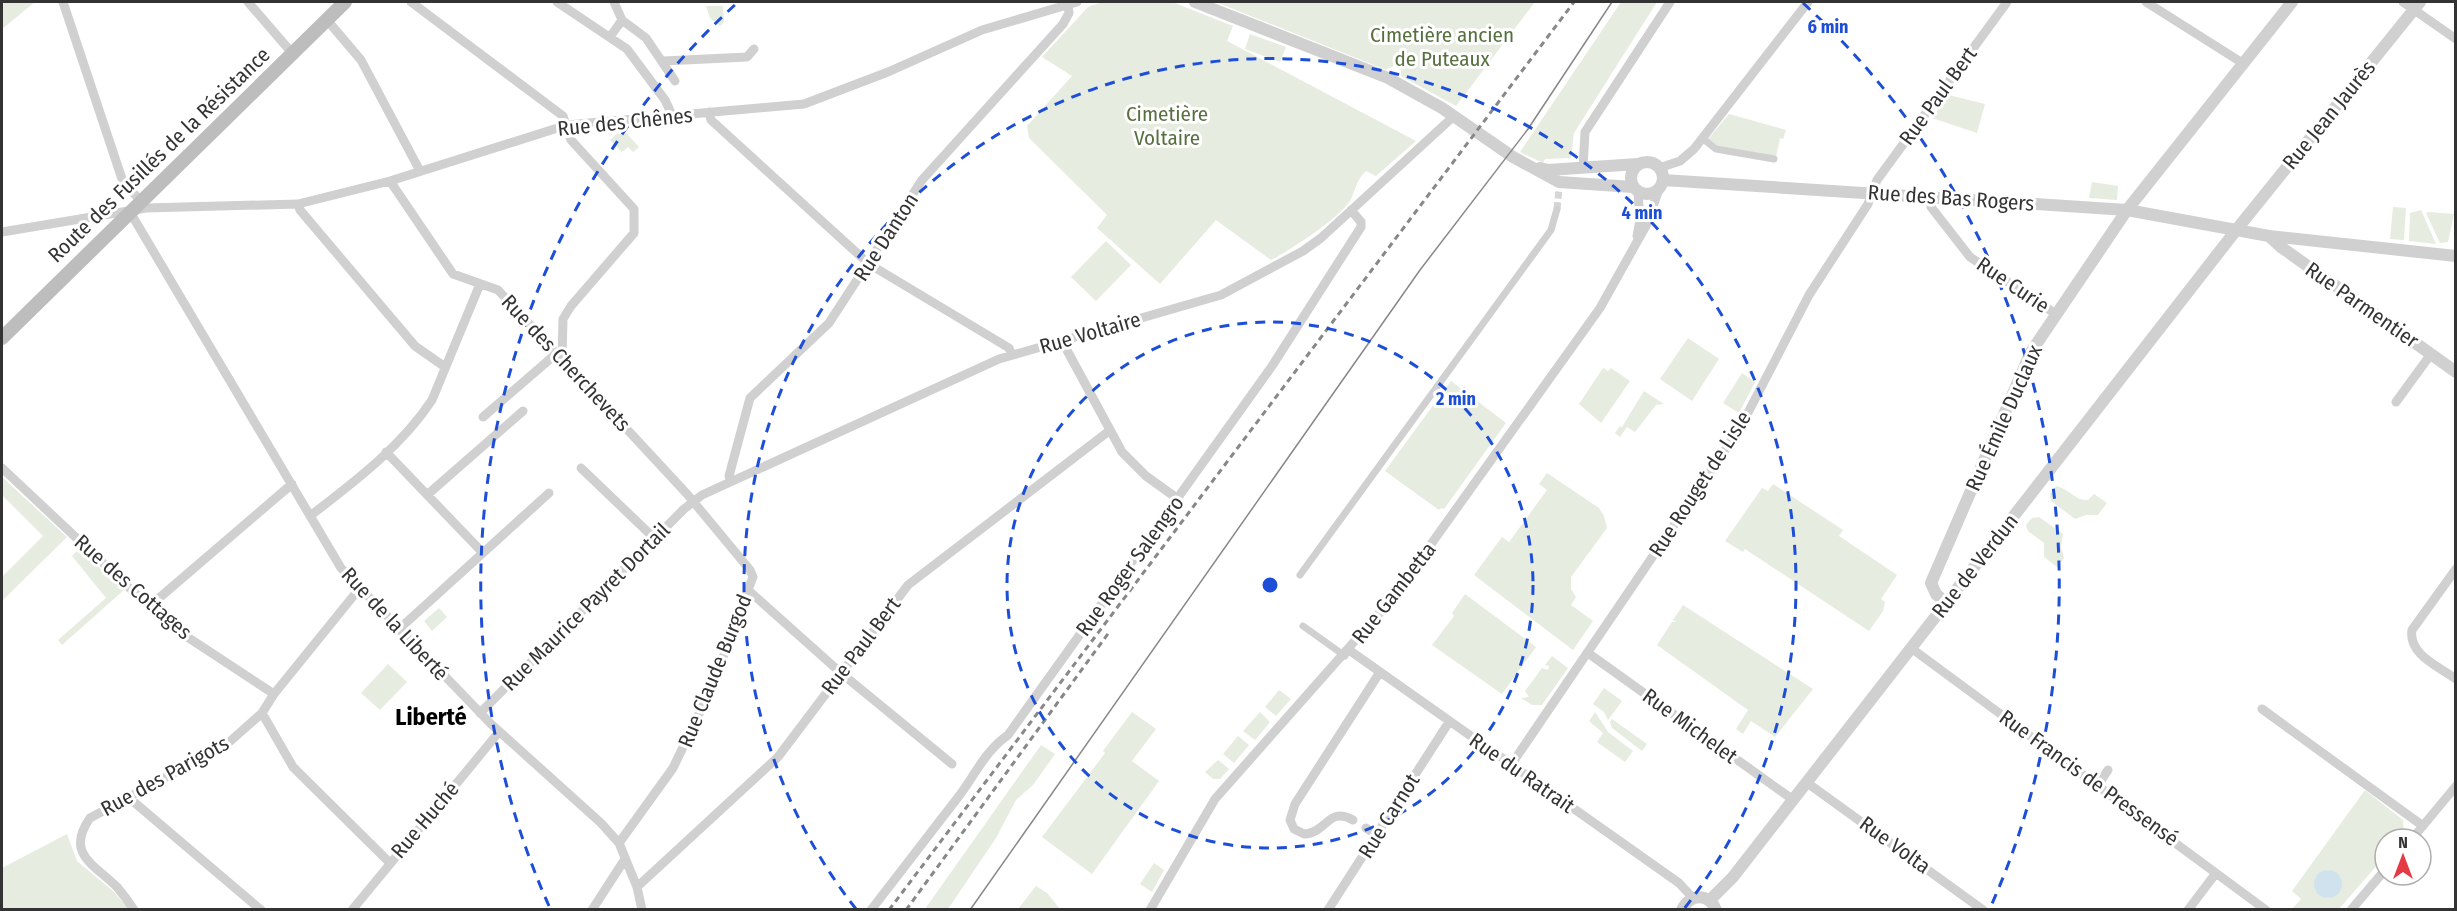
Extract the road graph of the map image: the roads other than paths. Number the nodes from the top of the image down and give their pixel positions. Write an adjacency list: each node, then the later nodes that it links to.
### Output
1 (63, 2): 40 (street)
2 (248, 2): 21 (street)
3 (345, 2): 16 (main road, Route des Fusillés de la Résistance)
4 (411, 2): 28 (street)
5 (557, 2): 18 (street)
6 (614, 2): 17 (street)
7 (1195, 2): 27 (street)
8 (1670, 2): 33 (street)
9 (1808, 2): 29 (street)
10 (2007, 2): 38 (street, Rue Paul Bert)
11 (2146, 2): 23 (street)
12 (2292, 2): 23 (street, Rue Émile Duclaux)
13 (2403, 2): 15 (street)
14 (1072, 3): 25 (street, Rue des Chênes); 52 (street, Rue Danton)
15 (2417, 5): 19 (street); 46 (street, Rue Jean Jaurès)
16 (327, 20): 21 (main road, Route des Fusillés de la Résistance); 34 (street)
17 (622, 20): 18 (street); 22 (street)
18 (610, 37): 26 (street)
19 (2456, 39)
20 (754, 50): 22 (street)
21 (292, 53): 40 (main road, Route des Fusillés de la Résistance)
22 (664, 61): 24 (street)
23 (2244, 64): 44 (street, Rue Émile Duclaux)
24 (675, 81)
25 (709, 112): 26 (street, Rue des Chênes); 52 (street)
26 (672, 115): 28 (street, Rue des Chênes)
27 (1454, 116): 32 (street); 43 (street, Rue Voltaire)
28 (567, 125): 34 (street, Rue des Chênes); 59 (street)
29 (1702, 138): 30 (street); 35 (street)
30 (1774, 159)
31 (1638, 164): 33 (street); 35 (street); 37 (street)
32 (1527, 165): 33 (street); 37 (street)
33 (1582, 168)
34 (420, 171): 36 (street, Rue des Chênes)
35 (1660, 179): 37 (street); 38 (street, Rue des Bas Rogers); 53 (street, Rue Gambetta)
36 (390, 181): 41 (street, Rue des Chênes); 54 (street, Rue des Cherchevets)
37 (1635, 189): 53 (street, Rue Gambetta)
38 (1873, 192): 39 (street, Rue des Bas Rogers); 88 (street, Rue Rouget de Lisle)
39 (1931, 197): 44 (street, Rue des Bas Rogers); 55 (street, Rue Curie)
40 (141, 201): 45 (main road, Route des Fusillés de la Résistance)
41 (298, 204): 45 (street, Rue des Chênes); 61 (street)
42 (1557, 209): 80 (street)
43 (1351, 210): 57 (street, Rue Voltaire); 74 (street, Rue Roger Salengro)
44 (2127, 210): 46 (street, Rue des Bas Rogers); 55 (street, Rue Émile Duclaux)
45 (130, 212): 47 (street, Rue des Chênes); 56 (main road, Route des Fusillés de la Résistance); 71 (street, Rue de la Liberté)
46 (2237, 229): 48 (street, Rue des Bas Rogers); 83 (street, Rue de Verdun)
47 (2, 232)
48 (2270, 236): 49 (street, Rue des Bas Rogers); 50 (street, Rue Parmentier)
49 (2299, 239): 50 (street, Rue Parmentier); 51 (street, Rue des Bas Rogers)
50 (2293, 256): 58 (street, Rue Parmentier)
51 (2456, 256)
52 (869, 264): 60 (street); 70 (street, Rue Danton)
53 (1625, 266): 89 (street, Rue Gambetta)
54 (480, 284): 59 (street, Rue des Cherchevets); 61 (street)
55 (2056, 314): 83 (street, Rue Émile Duclaux)
56 (2, 338)
57 (1062, 341): 60 (street, Rue Voltaire); 66 (street)
58 (2431, 354): 62 (street, Rue Parmentier); 63 (street)
59 (560, 355): 65 (street); 75 (street, Rue des Cherchevets)
60 (1012, 355): 70 (street, Rue Voltaire)
61 (445, 367): 67 (street)
62 (2456, 372)
63 (2396, 402)
64 (523, 411): 73 (street)
65 (483, 417)
66 (1109, 431): 74 (street); 91 (street, Rue Paul Bert)
67 (386, 452): 73 (street); 76 (street)
68 (2, 468): 84 (street, Rue des Cottages)
69 (581, 468): 77 (street)
70 (731, 481): 75 (street, Rue Voltaire)
71 (291, 484): 76 (street, Rue de la Liberté); 84 (street)
72 (549, 493): 78 (street)
73 (426, 495): 78 (street)
74 (1178, 500): 124 (street, Rue Roger Salengro)
75 (692, 501): 77 (street, Rue Maurice Payret Dortail); 82 (street, Rue Claude Burgod)
76 (310, 516): 81 (street, Rue de la Liberté)
77 (654, 538): 96 (street, Rue Maurice Payret Dortail)
78 (483, 553): 86 (street)
79 (2456, 569): 92 (street)
80 (1300, 575)
81 (359, 590): 86 (street, Rue de la Liberté); 93 (street, Rue des Parigots)
82 (748, 590): 91 (street); 111 (street, Rue Claude Burgod)
83 (1946, 603): 87 (street, Rue de Verdun)
84 (151, 605): 93 (street, Rue des Cottages)
85 (1303, 626): 89 (street)
86 (398, 630): 96 (street, Rue de la Liberté)
87 (1911, 648): 102 (street, Rue de Verdun); 103 (street, Rue Francis de Pressensé)
88 (1588, 652): 100 (street, Rue Rouget de Lisle); 106 (street, Rue Michelet)
89 (1347, 653): 90 (street, Rue du Ratrait); 125 (street, Rue Gambetta)
90 (1380, 672): 97 (street, Rue du Ratrait); 107 (street)
91 (841, 673): 99 (street); 116 (street, Rue Paul Bert)
92 (2456, 679)
93 (274, 694): 95 (street, Rue des Parigots)
94 (2262, 709): 108 (street)
95 (262, 713): 105 (street, Rue des Parigots); 113 (street)
96 (480, 713): 98 (street, Rue de la Liberté)
97 (1449, 722): 100 (street, Rue du Ratrait); 110 (street, Rue Carnot)
98 (499, 732): 111 (street, Rue de la Liberté); 113 (street, Rue Huché)
99 (952, 764)
100 (1511, 765): 117 (street, Rue du Ratrait)
101 (2108, 770): 103 (street)
102 (1806, 782): 106 (street, Rue de Verdun); 128 (street, Rue Volta)
103 (2098, 785): 114 (street, Rue Francis de Pressensé)
104 (2456, 786): 108 (street)
105 (128, 797): 119 (street, Rue des Parigots); 120 (street)
106 (1792, 799): 118 (street, Rue de Verdun)
107 (1353, 820)
108 (2423, 826)
109 (1366, 828): 110 (street)
110 (1377, 835): 126 (street, Rue Carnot)
111 (619, 843): 112 (street, Rue de la Liberté)
112 (625, 859): 116 (street, Rue de la Liberté); 122 (street)
113 (390, 863): 121 (street, Rue Huché)
114 (2216, 873): 129 (street); 130 (street, Rue Francis de Pressensé)
115 (2373, 884): 131 (street)
116 (637, 887): 123 (street, Rue de la Liberté)
117 (1693, 898): 118 (street, Rue de Verdun); 127 (street)
118 (1713, 905)
119 (134, 909)
120 (261, 909)
121 (352, 909)
122 (592, 909)
123 (642, 909)
124 (871, 909)
125 (1150, 909)
126 (1328, 909)
127 (1682, 909)
128 (1983, 909)
129 (2188, 909)
130 (2266, 909)
131 (2351, 909)

